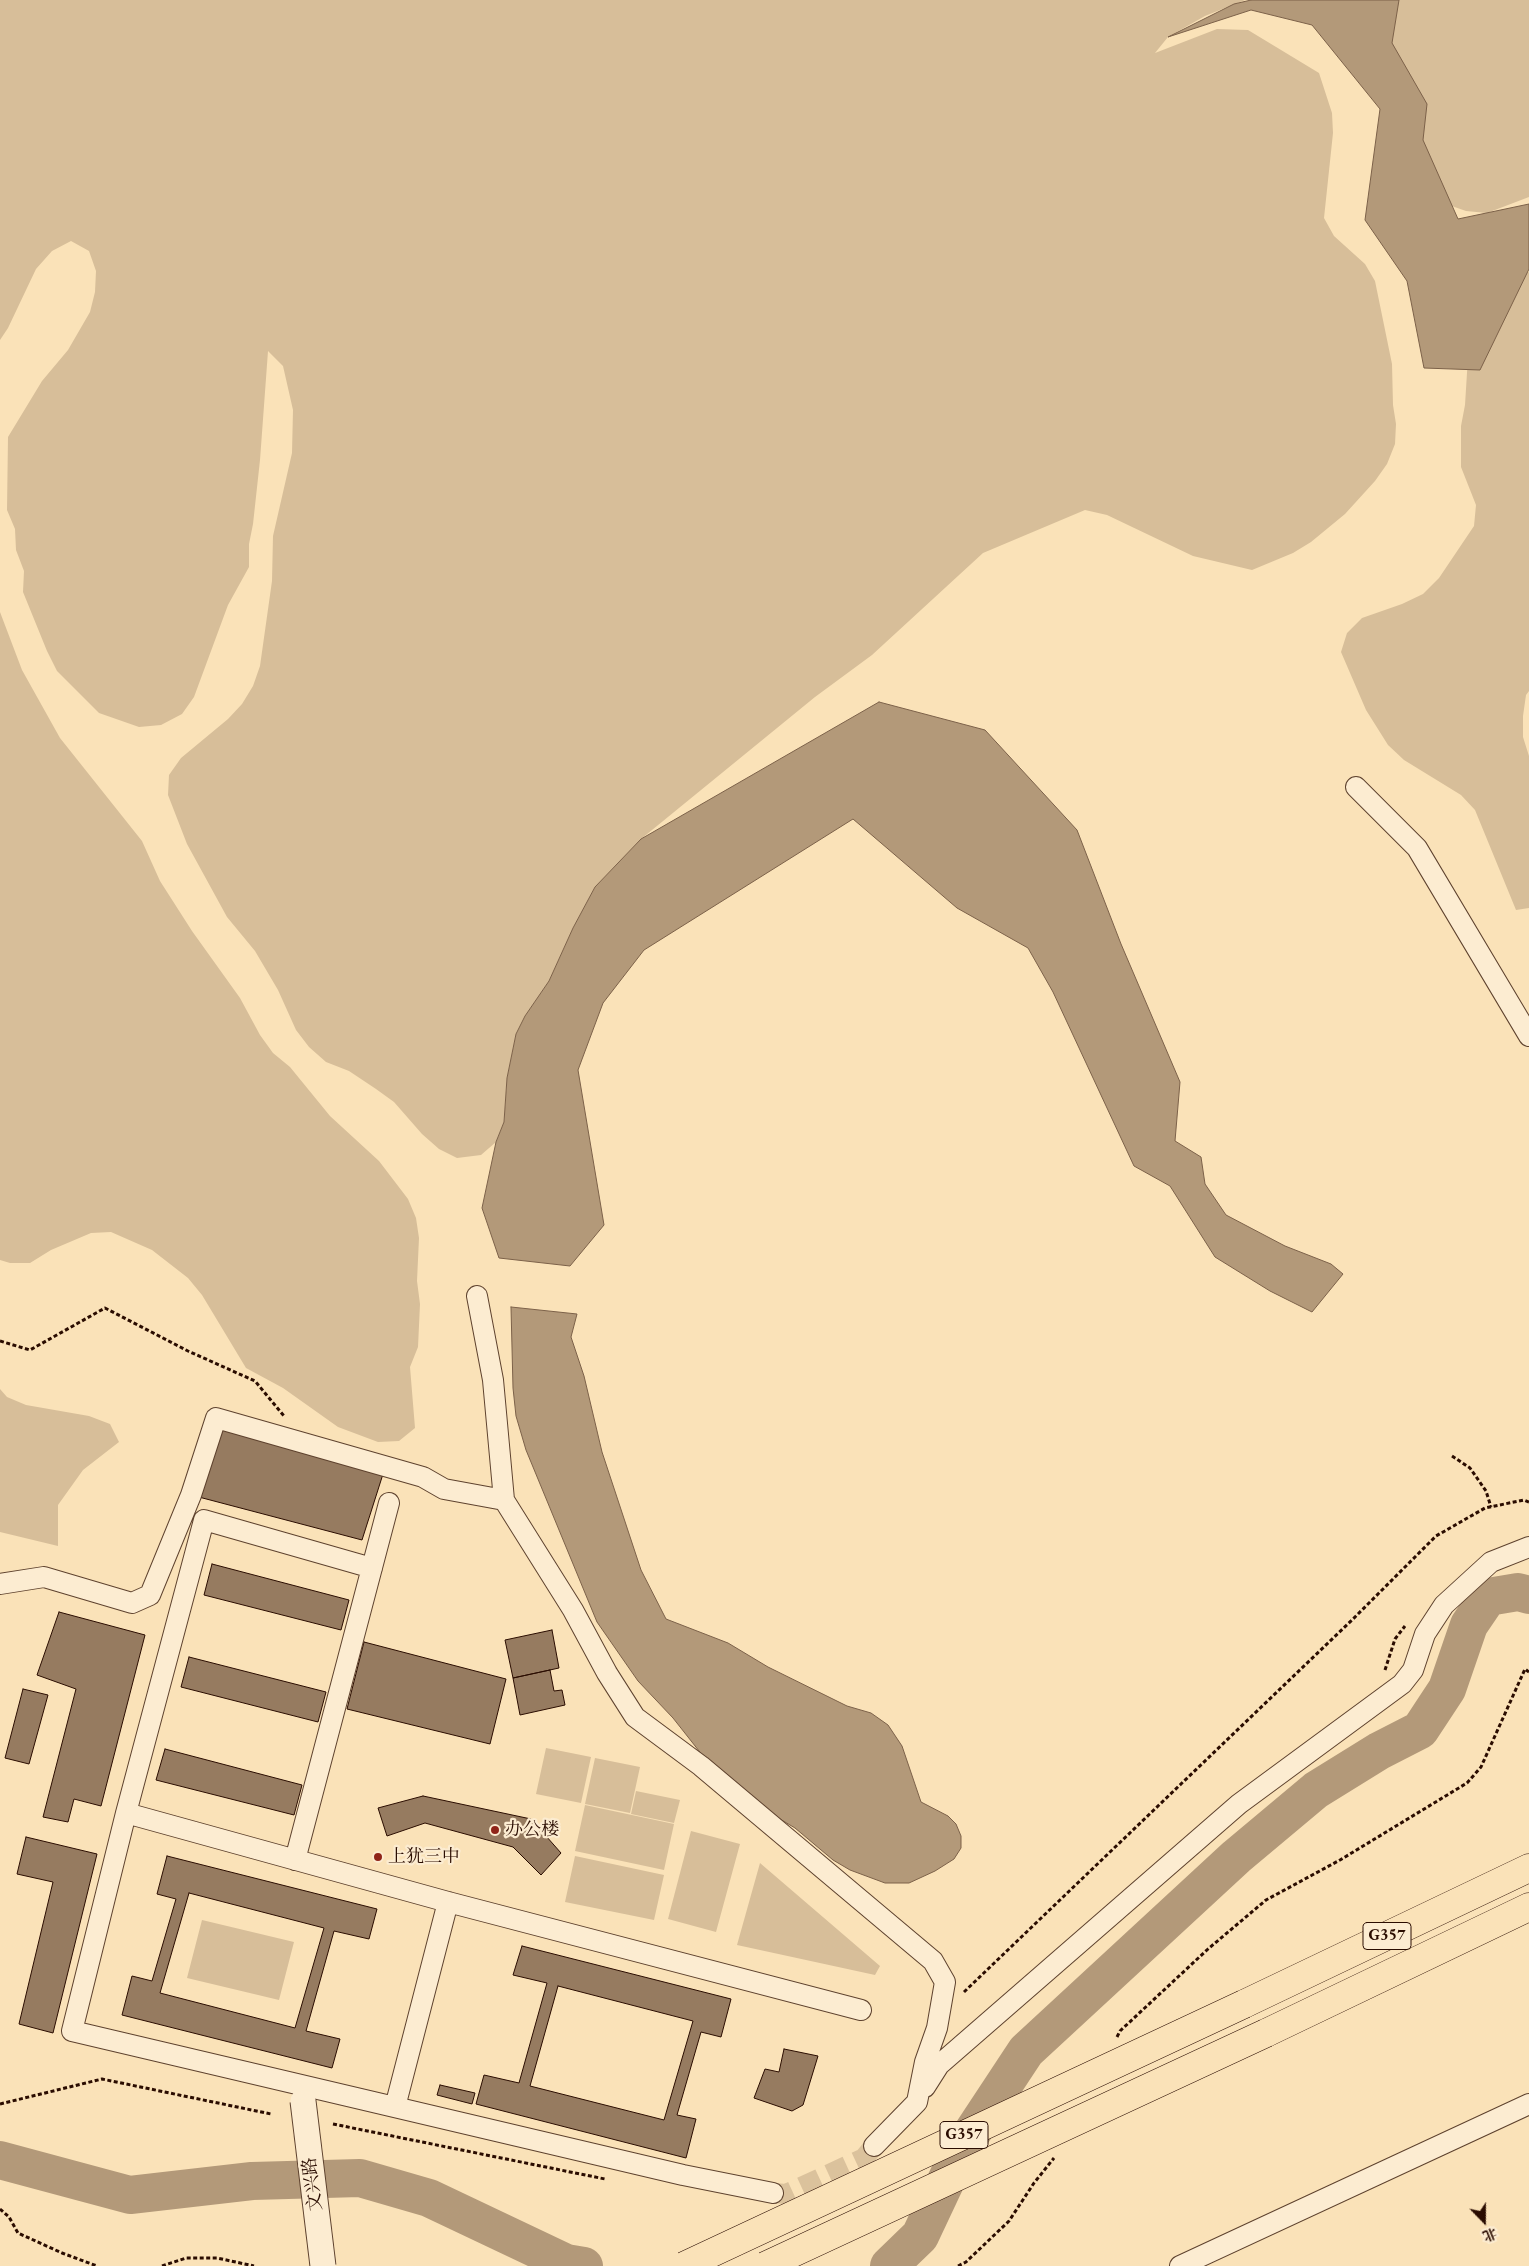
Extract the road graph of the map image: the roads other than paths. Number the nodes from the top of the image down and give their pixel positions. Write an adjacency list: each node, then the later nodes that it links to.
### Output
1 (1356, 787): 2 (street)
2 (1529, 1036)
3 (477, 1296): 4 (street)
4 (504, 1500): 8 (street); 16 (street)
5 (388, 1503): 7 (street)
6 (1529, 1548): 16 (street)
7 (372, 1568): 9 (street); 10 (street)
8 (0, 1584)
9 (126, 1813): 10 (street); 18 (street)
10 (296, 1860): 12 (street)
11 (1529, 1868): 22 (highway, G357, bridge)
12 (448, 1902): 14 (street); 18 (street)
13 (1529, 1907): 23 (highway, G357, bridge)
14 (861, 2010)
15 (303, 2101): 21 (street, 文兴路, bridge)
16 (916, 2102): 19 (street)
17 (1529, 2104): 24 (street)
18 (395, 2107): 20 (street)
19 (874, 2146)
20 (773, 2193)
21 (323, 2266)
22 (684, 2266)
23 (765, 2266)
24 (1180, 2266)

